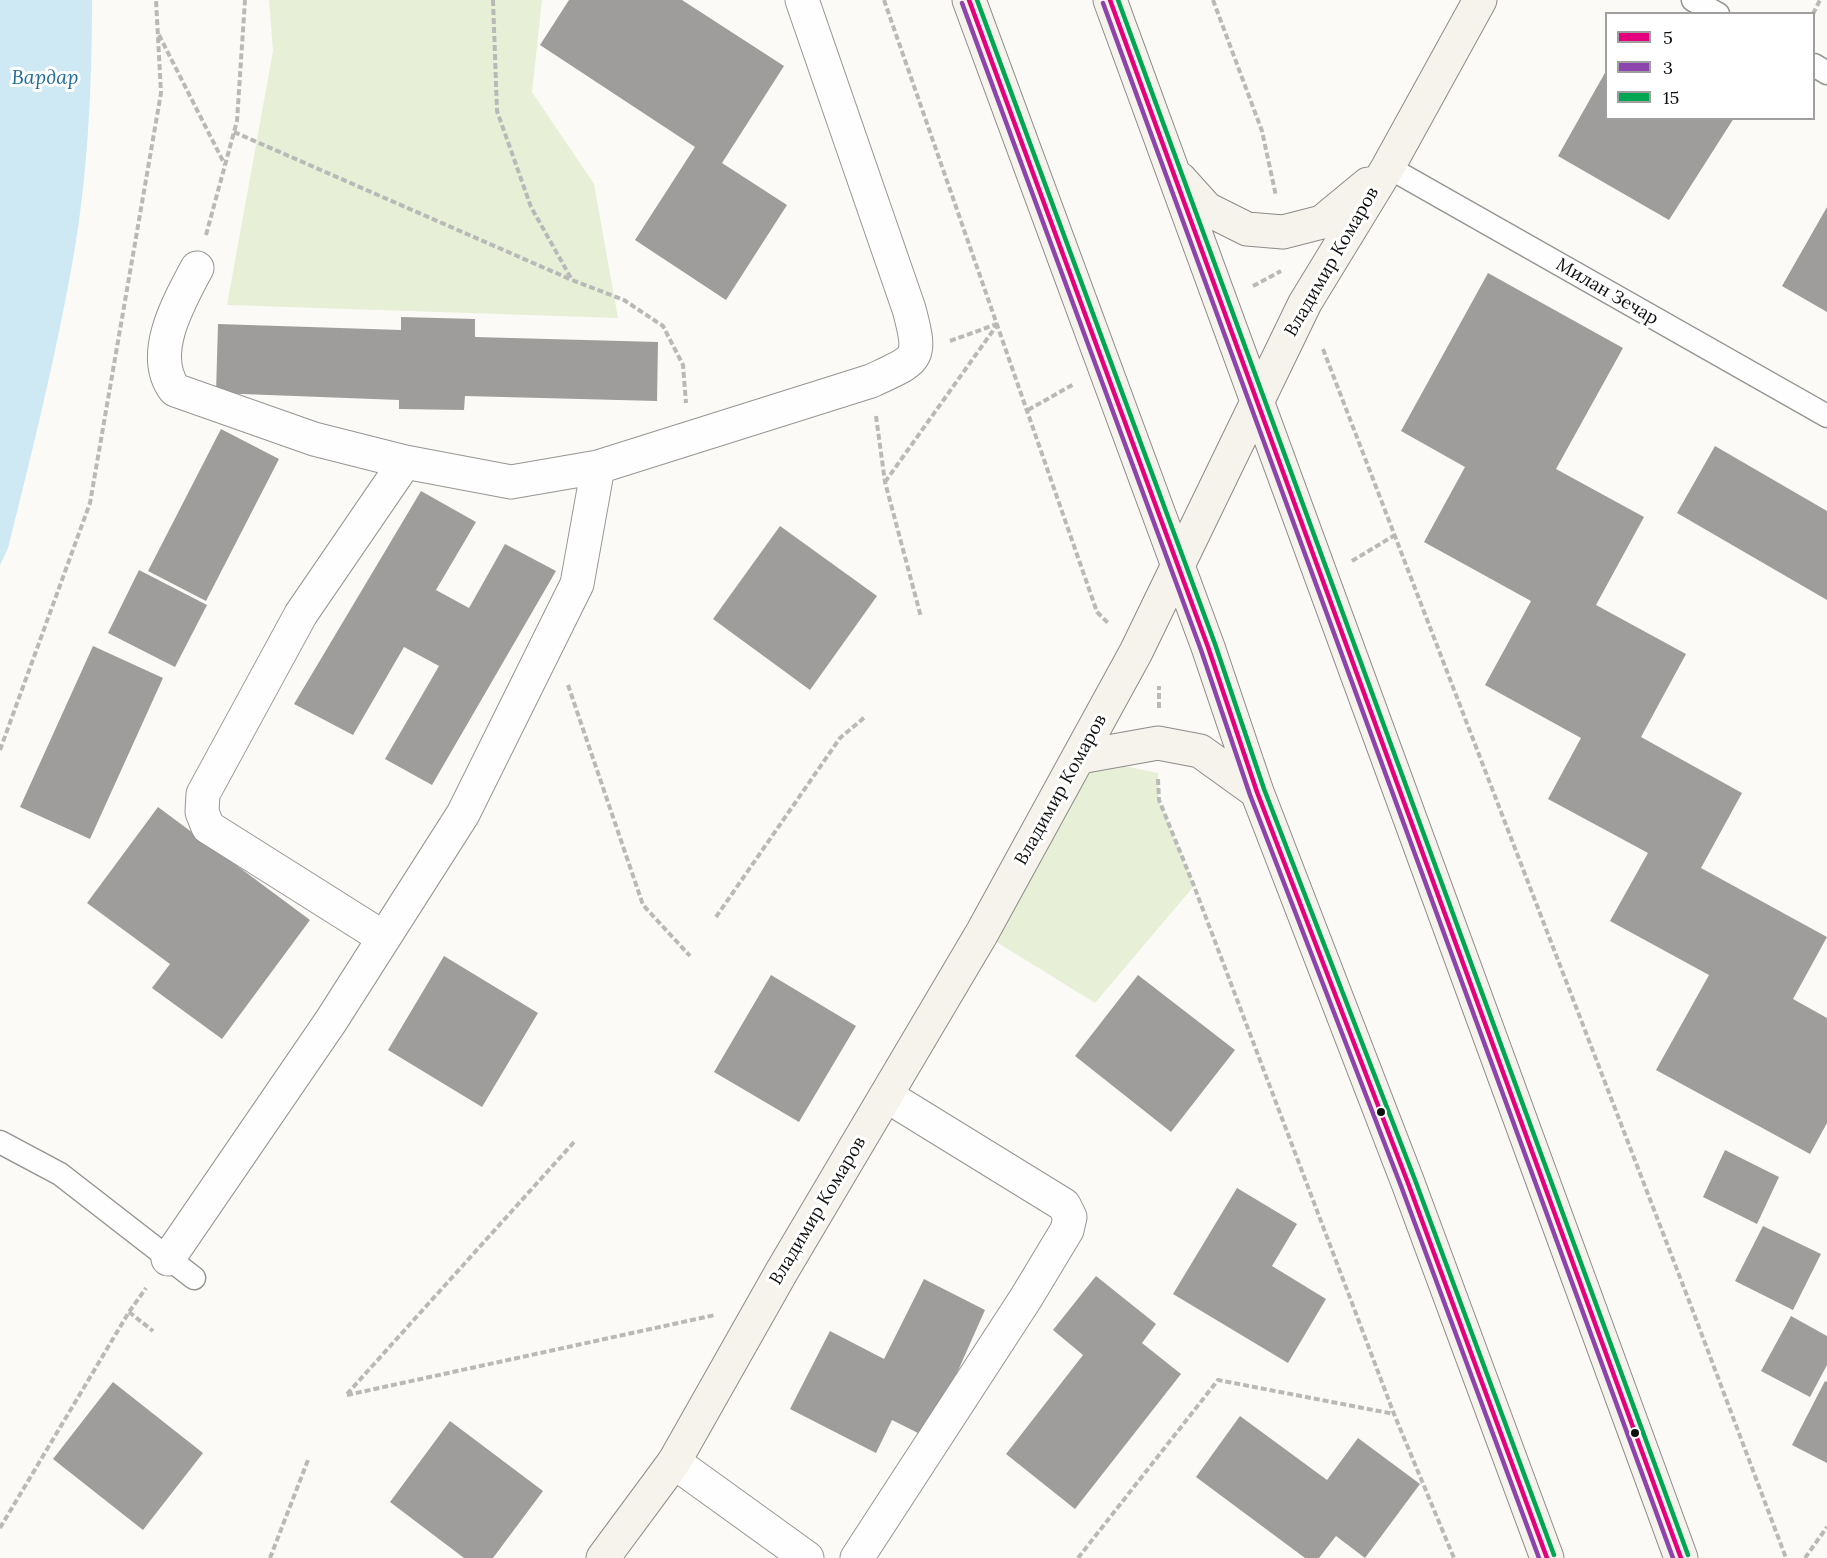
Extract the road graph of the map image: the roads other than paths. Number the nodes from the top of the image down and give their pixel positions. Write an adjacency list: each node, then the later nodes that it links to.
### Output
1 (802, 0): 13 (street)
2 (969, 0): 14 (street)
3 (1110, 0): 8 (street)
4 (1480, 0): 7 (street, Владимир Комаров)
5 (1693, 0): 6 (lane)
6 (1714, 12)
7 (1388, 167): 8 (street); 10 (street, Владимир Комаров); 11 (lane, Милан Зечар)
8 (1171, 168): 10 (street)
9 (197, 268): 12 (street)
10 (1256, 404): 14 (street, Владимир Комаров); 27 (street)
11 (1827, 416)
12 (405, 462): 13 (street); 17 (street)
13 (598, 466): 17 (street)
14 (1178, 568): 15 (street, Владимир Комаров); 16 (street)
15 (1080, 757): 16 (street); 18 (street, Владимир Комаров)
16 (1257, 792): 26 (street)
17 (384, 938): 20 (street)
18 (887, 1096): 22 (street, Владимир Комаров); 25 (street)
19 (0, 1142): 20 (lane)
20 (168, 1259): 21 (lane)
21 (194, 1278)
22 (674, 1462): 23 (street, Владимир Комаров); 24 (street)
23 (603, 1558)
24 (807, 1558)
25 (857, 1558)
26 (1547, 1558)
27 (1681, 1558)

